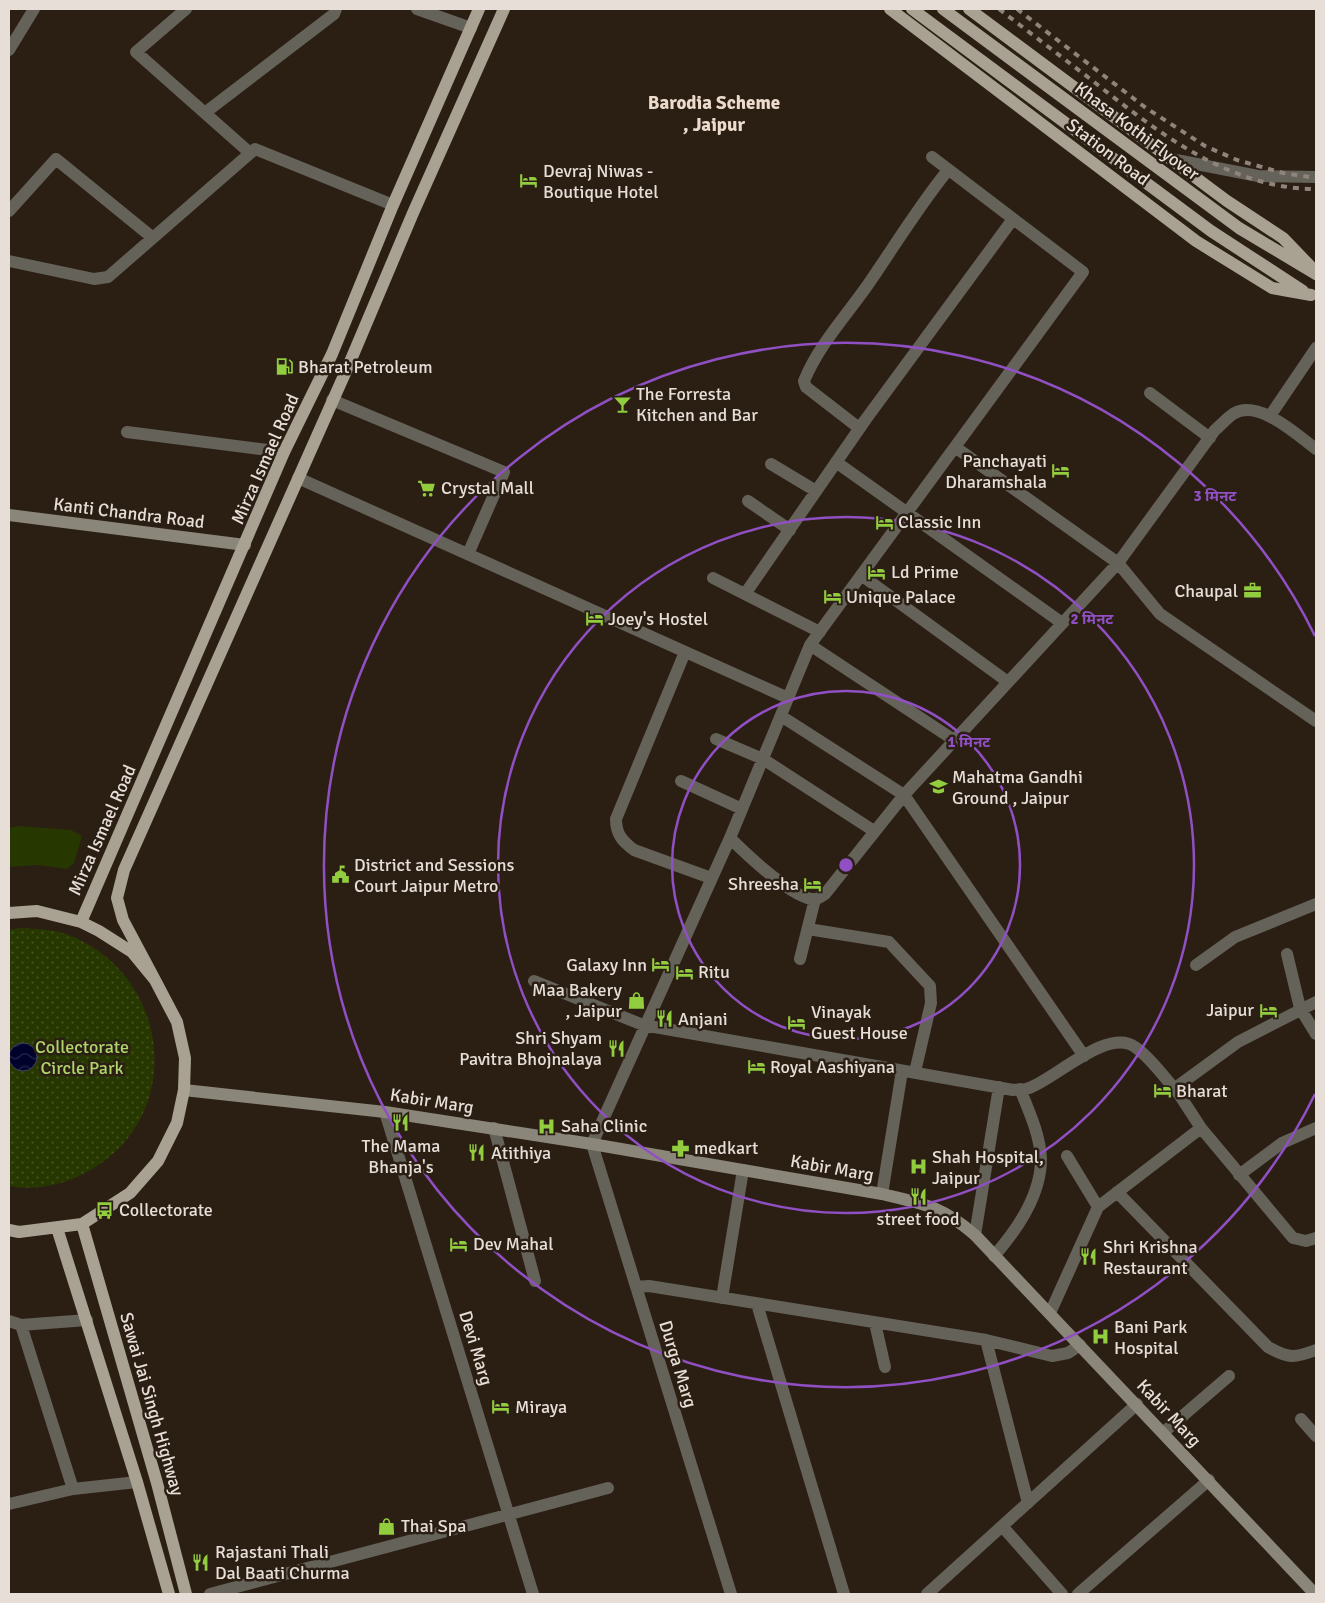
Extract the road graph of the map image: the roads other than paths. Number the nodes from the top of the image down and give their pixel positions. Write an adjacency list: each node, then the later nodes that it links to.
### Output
1 (34, 9): 12 (street)
2 (186, 9): 13 (street)
3 (336, 9): 13 (street)
4 (417, 9): 11 (street)
5 (479, 9): 11 (main road, Mirza Ismael Road)
6 (504, 9): 28 (main road)
7 (890, 9): 25 (main road, Station Road)
8 (912, 9): 25 (main road, Khasa Kothi Flyover)
9 (943, 9): 24 (main road, Khasa Kothi Flyover)
10 (969, 9): 16 (main road)
11 (471, 28): 19 (main road, Mirza Ismael Road)
12 (11, 40)
13 (206, 112): 14 (street)
14 (250, 153): 19 (street); 22 (street)
15 (932, 157): 17 (street)
16 (1170, 160): 18 (street); 24 (main road)
17 (948, 170): 21 (street); 30 (street)
18 (1316, 177)
19 (393, 205): 35 (main road, Mirza Ismael Road)
20 (9, 210): 22 (street)
21 (1013, 219): 30 (street); 33 (street)
22 (152, 238): 23 (street)
23 (9, 261)
24 (1316, 273)
25 (1314, 297)
26 (1316, 348): 29 (street)
27 (1150, 393): 32 (street)
28 (332, 400): 38 (main road); 45 (street)
29 (1270, 416): 32 (street); 34 (street)
30 (859, 428): 36 (street)
31 (127, 432): 35 (street)
32 (1210, 438): 46 (street)
33 (954, 447): 41 (street); 46 (street)
34 (1316, 449)
35 (284, 452): 44 (main road, Mirza Ismael Road)
36 (836, 462): 39 (street); 41 (street)
37 (770, 464): 39 (street)
38 (298, 478): 45 (street); 75 (main road)
39 (816, 491): 43 (street)
40 (748, 501): 43 (street)
41 (906, 513): 47 (street); 50 (street)
42 (9, 515): 44 (street, Kanti Chandra Road)
43 (790, 530): 49 (street)
44 (245, 545): 70 (main road, Mirza Ismael Road)
45 (468, 554): 53 (street)
46 (1118, 563): 50 (street); 57 (street)
47 (861, 576): 51 (street); 54 (street)
48 (713, 578): 49 (street)
49 (745, 594): 51 (street)
50 (1062, 623): 54 (street)
51 (820, 632): 52 (street)
52 (810, 645): 55 (street); 59 (street)
53 (685, 652): 55 (street); 66 (street)
54 (1008, 682): 59 (street)
55 (788, 698): 56 (street)
56 (781, 716): 60 (street); 62 (street)
57 (1316, 721)
58 (716, 739): 60 (street)
59 (954, 740): 62 (street)
60 (762, 759): 63 (street); 64 (street)
61 (681, 781): 63 (street)
62 (904, 795): 64 (street); 81 (street)
63 (742, 809): 65 (street)
64 (874, 831): 67 (street)
65 (730, 838): 66 (street); 67 (street)
66 (711, 878): 79 (street)
67 (815, 899): 71 (street)
68 (1316, 904): 74 (street)
69 (9, 913): 70 (main road)
70 (81, 922): 75 (main road)
71 (808, 929): 73 (street); 83 (street)
72 (1287, 954): 78 (street)
73 (800, 959)
74 (1196, 965)
75 (155, 980): 86 (main road)
76 (534, 981): 79 (street)
77 (1316, 1002): 78 (street)
78 (1300, 1008): 80 (street); 87 (street)
79 (643, 1025): 82 (street); 92 (street)
80 (1316, 1034)
81 (1084, 1056): 85 (street); 87 (street)
82 (902, 1071): 83 (street); 97 (street)
83 (915, 1072): 84 (street)
84 (999, 1087): 85 (street); 102 (street)
85 (1020, 1089): 104 (street)
86 (184, 1090): 88 (street, Kabir Marg); 99 (main road)
87 (1177, 1092): 90 (street)
88 (385, 1112): 89 (street, Kabir Marg); 128 (street, Devi Marg)
89 (494, 1128): 92 (street, Kabir Marg); 105 (street)
90 (1201, 1128): 95 (street); 96 (street)
91 (1316, 1128): 95 (street)
92 (592, 1144): 94 (street, Kabir Marg); 106 (street, Durga Marg)
93 (1066, 1156): 98 (street)
94 (744, 1170): 97 (street, Kabir Marg); 107 (street)
95 (1239, 1175): 103 (street)
96 (1117, 1192): 98 (street); 115 (street)
97 (882, 1194): 102 (street, Kabir Marg)
98 (1098, 1207): 109 (street)
99 (82, 1224): 100 (main road); 131 (main road, Sawai Jai Singh Highway)
100 (57, 1228): 101 (main road); 110 (main road)
101 (9, 1230)
102 (975, 1235): 104 (street, Kabir Marg)
103 (1316, 1238)
104 (994, 1256): 109 (street, Kabir Marg)
105 (536, 1281)
106 (636, 1287): 107 (street); 134 (street, Durga Marg)
107 (722, 1298): 108 (street)
108 (757, 1304): 112 (street); 135 (street)
109 (1050, 1313): 114 (street, Kabir Marg)
110 (86, 1320): 111 (street); 123 (main road)
111 (15, 1323): 125 (street)
112 (875, 1323): 113 (street); 116 (street)
113 (986, 1340): 114 (street); 126 (street)
114 (1080, 1345): 118 (street, Kabir Marg)
115 (1316, 1350)
116 (885, 1367)
117 (1229, 1376): 120 (street)
118 (1137, 1404): 120 (street, Kabir Marg); 126 (street)
119 (1301, 1418): 121 (street)
120 (1164, 1432): 122 (street, Kabir Marg)
121 (1316, 1436)
122 (1209, 1480): 138 (street); 139 (street, Kabir Marg)
123 (137, 1482): 125 (street); 130 (main road)
124 (608, 1488): 128 (street)
125 (73, 1489): 127 (street)
126 (1028, 1503): 129 (street)
127 (9, 1504)
128 (510, 1515): 132 (street); 133 (street, Devi Marg)
129 (1002, 1526): 136 (street); 137 (street)
130 (169, 1594)
131 (186, 1594)
132 (210, 1594)
133 (533, 1594)
134 (730, 1594)
135 (844, 1594)
136 (927, 1594)
137 (1062, 1594)
138 (1078, 1594)
139 (1315, 1594)

